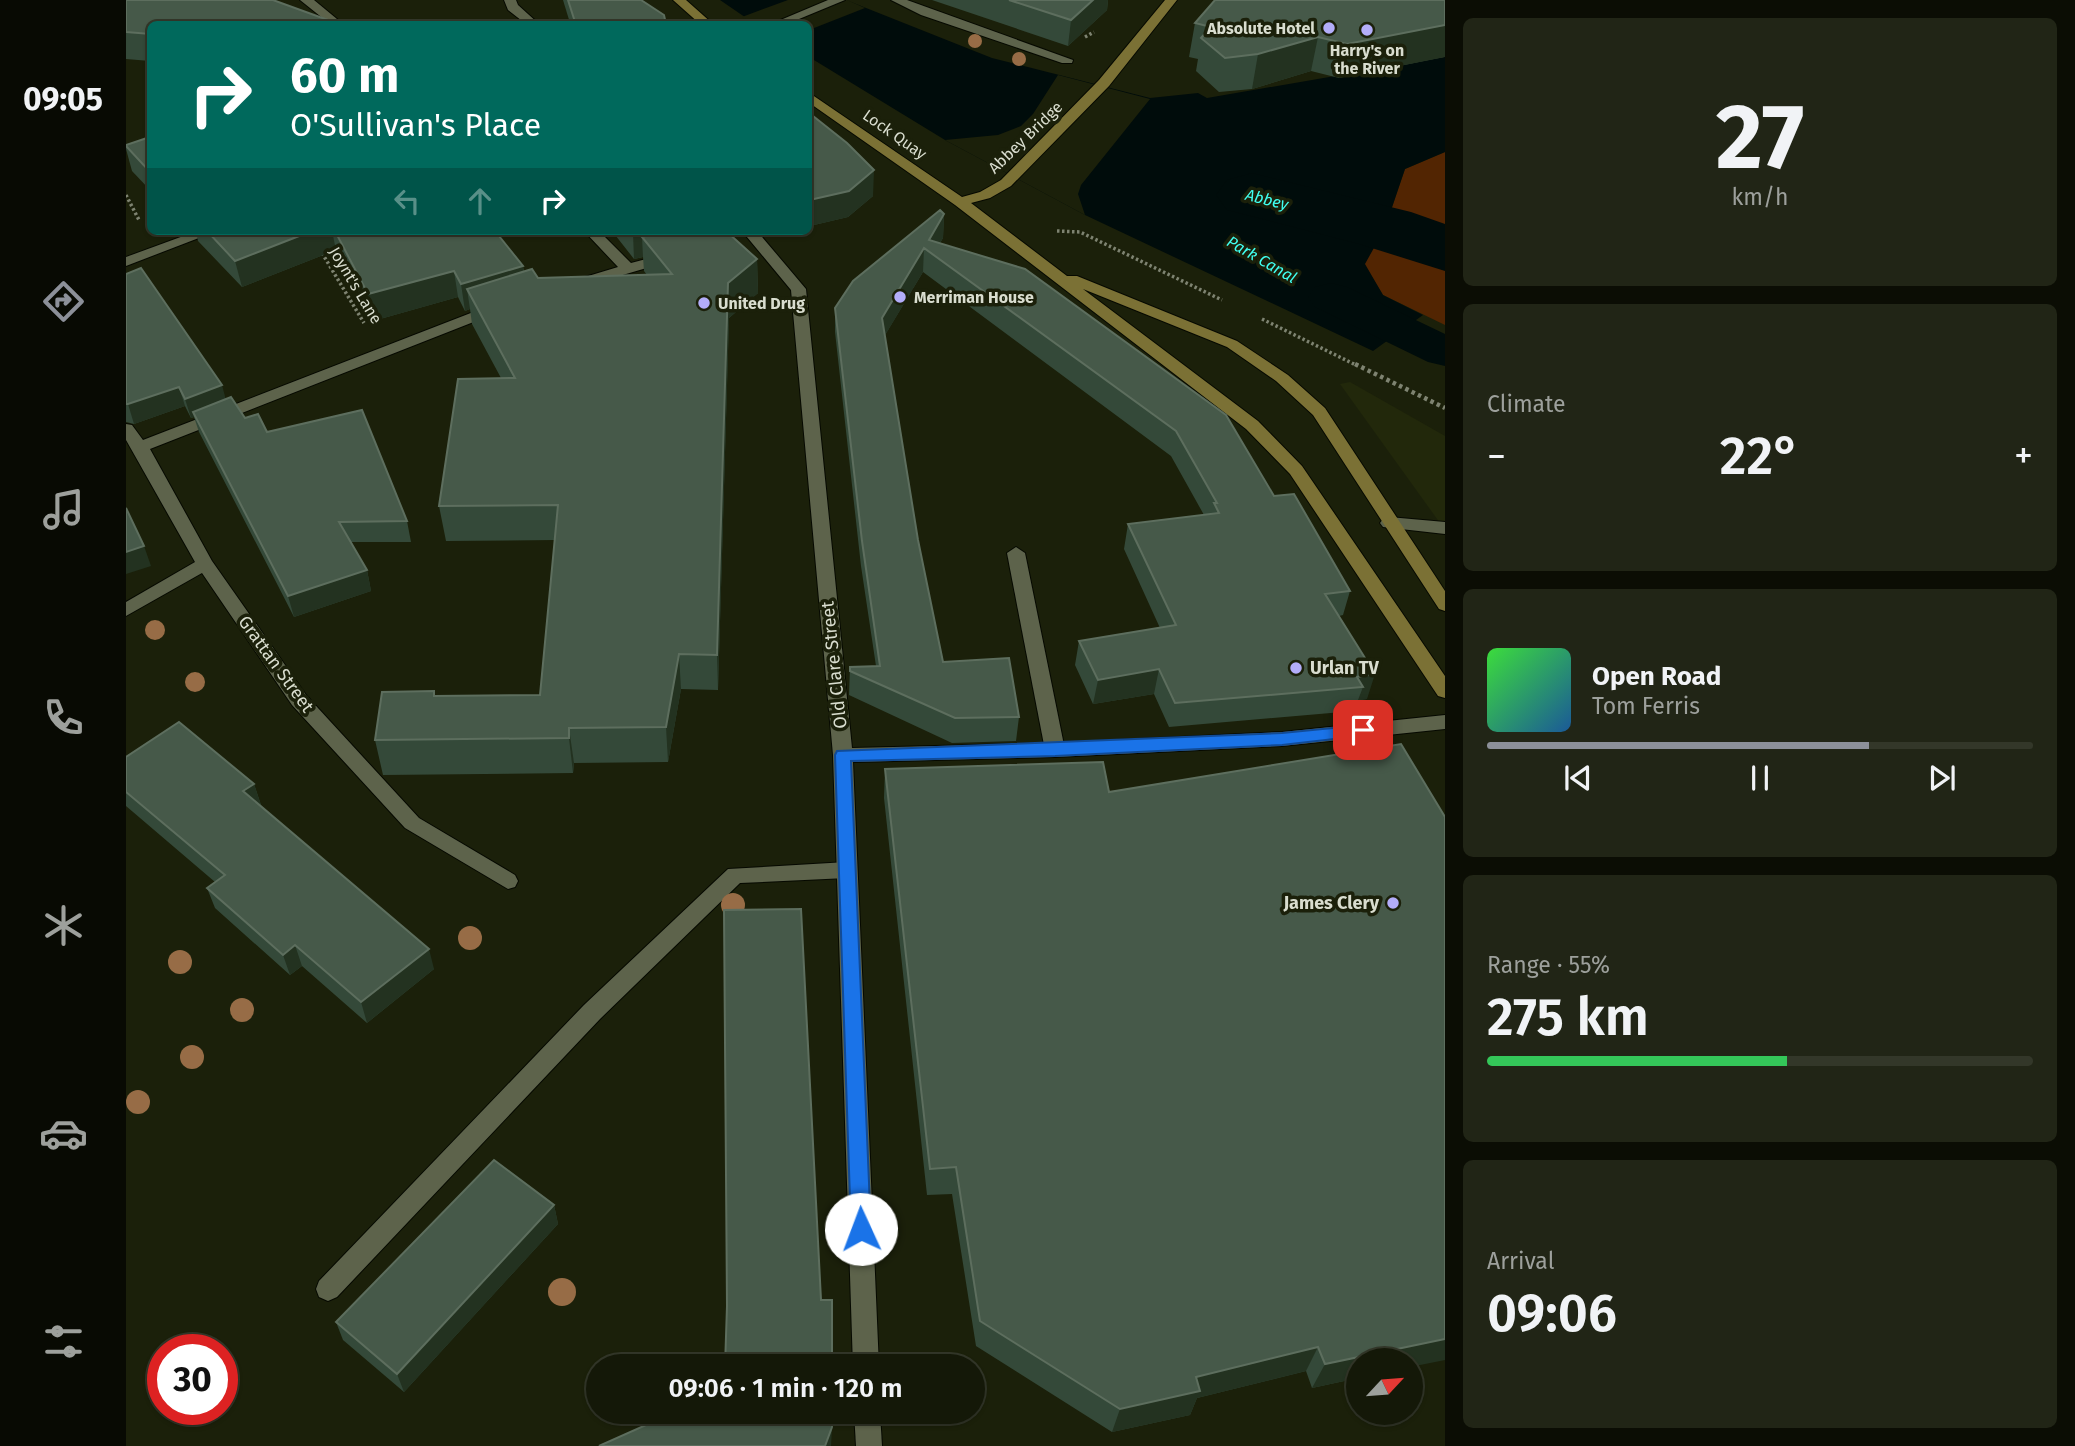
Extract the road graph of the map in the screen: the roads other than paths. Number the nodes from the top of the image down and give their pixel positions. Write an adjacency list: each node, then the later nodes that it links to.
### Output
1 (306, 0): 7 (street)
2 (510, 0): 8 (street)
3 (679, 0): 9 (main road)
4 (839, 0): 10 (street)
5 (897, 0): 11 (street)
6 (1171, 0): 13 (main road, Abbey Bridge)
7 (333, 21)
8 (529, 21)
9 (704, 21)
10 (786, 21)
11 (1068, 60)
12 (812, 99): 13 (main road, Lock Quay)
13 (960, 202): 19 (main road, Lock Quay)
14 (199, 235): 18 (street)
15 (595, 235): 20 (street)
16 (748, 235): 34 (street, Old Clare Street)
17 (690, 250): 20 (street)
18 (126, 262)
19 (1046, 268): 25 (main road); 31 (main road, Lock Quay)
20 (628, 269): 21 (street)
21 (566, 287)
22 (508, 305): 24 (street)
23 (126, 429): 24 (street, Grattan Street)
24 (139, 447): 28 (street, Grattan Street)
25 (1389, 523): 26 (street); 29 (main road)
26 (1445, 528)
27 (1016, 553): 33 (street)
28 (205, 564): 30 (street); 36 (street, Grattan Street)
29 (1445, 605)
30 (126, 610)
31 (1445, 691)
32 (1445, 722): 33 (street)
33 (1055, 750): 34 (street)
34 (843, 755): 35 (street, Old Clare Street)
35 (848, 870): 37 (street); 38 (street, Old Clare Street)
36 (508, 881)
37 (328, 1289)
38 (866, 1354)
39 (868, 1424): 40 (street)
40 (869, 1446)

